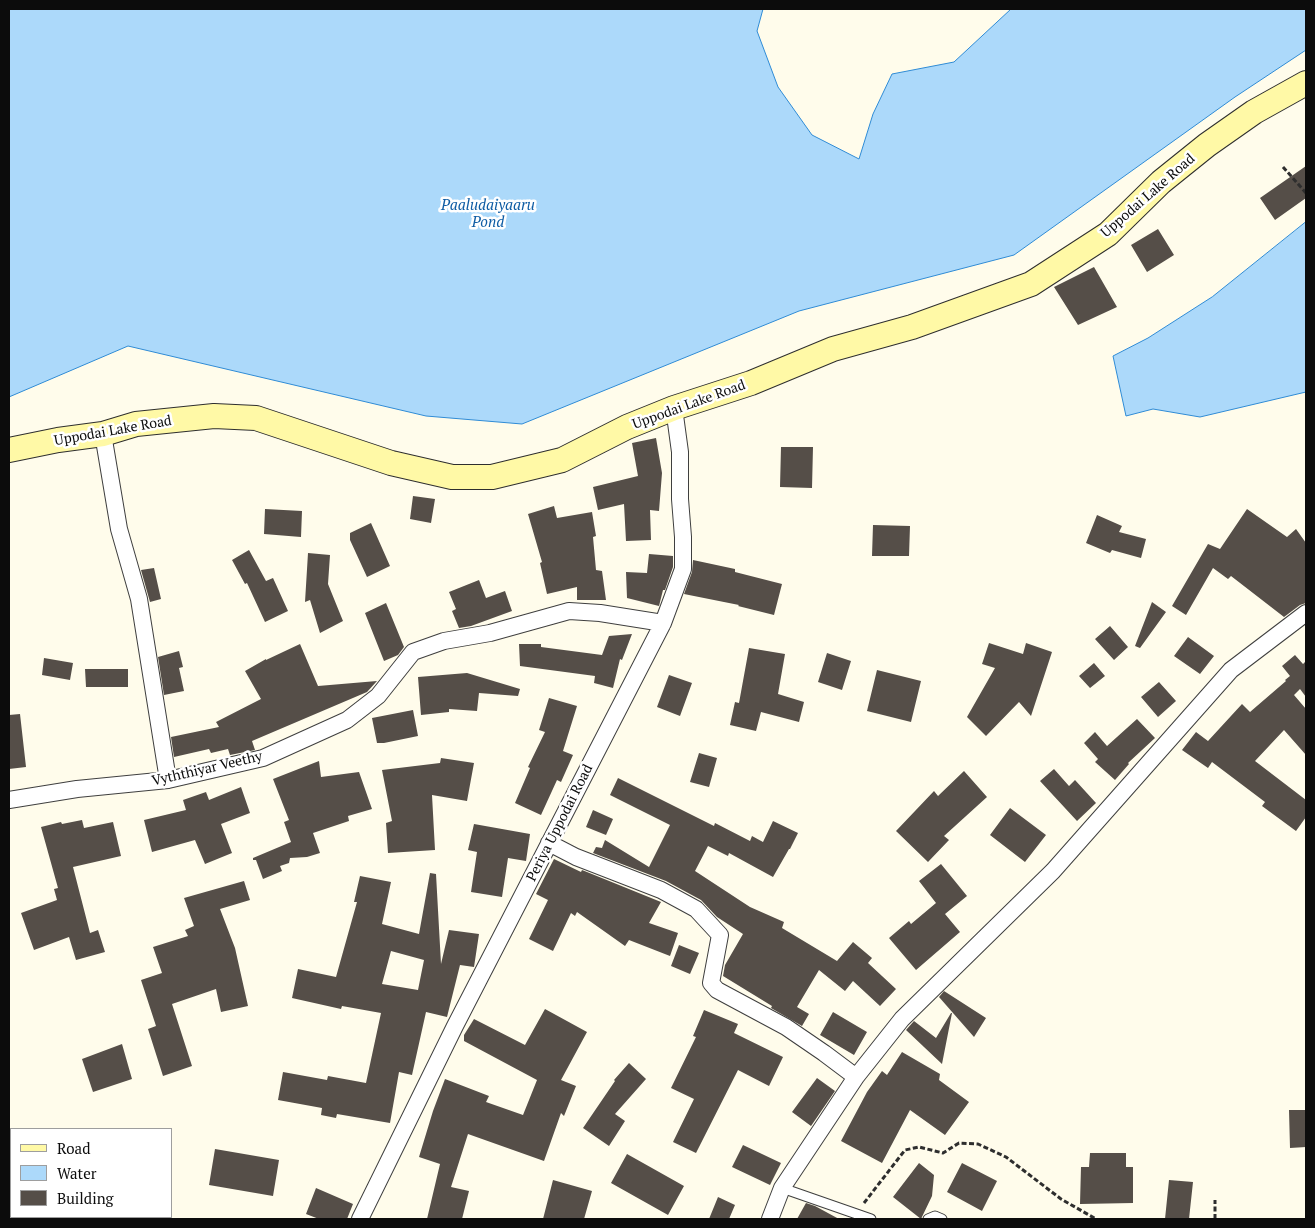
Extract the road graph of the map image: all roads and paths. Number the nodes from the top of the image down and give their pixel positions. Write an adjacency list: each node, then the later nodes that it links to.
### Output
1 (1306, 83): 4 (street, Uppodai Lake Road)
2 (1283, 167): 3 (path)
3 (1306, 193)
4 (674, 408): 5 (street, Uppodai Lake Road); 8 (street, Periya Uppodai Road)
5 (104, 434): 6 (street, Uppodai Lake Road); 9 (street)
6 (9, 450)
7 (1306, 613): 12 (street)
8 (663, 623): 9 (street, Vyththiyar Veethy); 11 (street, Periya Uppodai Road)
9 (168, 780): 10 (street, Vyththiyar Veethy)
10 (9, 800)
11 (550, 843): 12 (street); 16 (street, Periya Uppodai Road)
12 (856, 1077): 13 (street)
13 (782, 1188): 15 (lane); 17 (street)
14 (1215, 1200): 22 (path)
15 (855, 1214): 18 (lane); 21 (path)
16 (360, 1219)
17 (770, 1219)
18 (871, 1219)
19 (928, 1219): 20 (lane)
20 (942, 1219)
21 (1096, 1219)
22 (1214, 1219)

